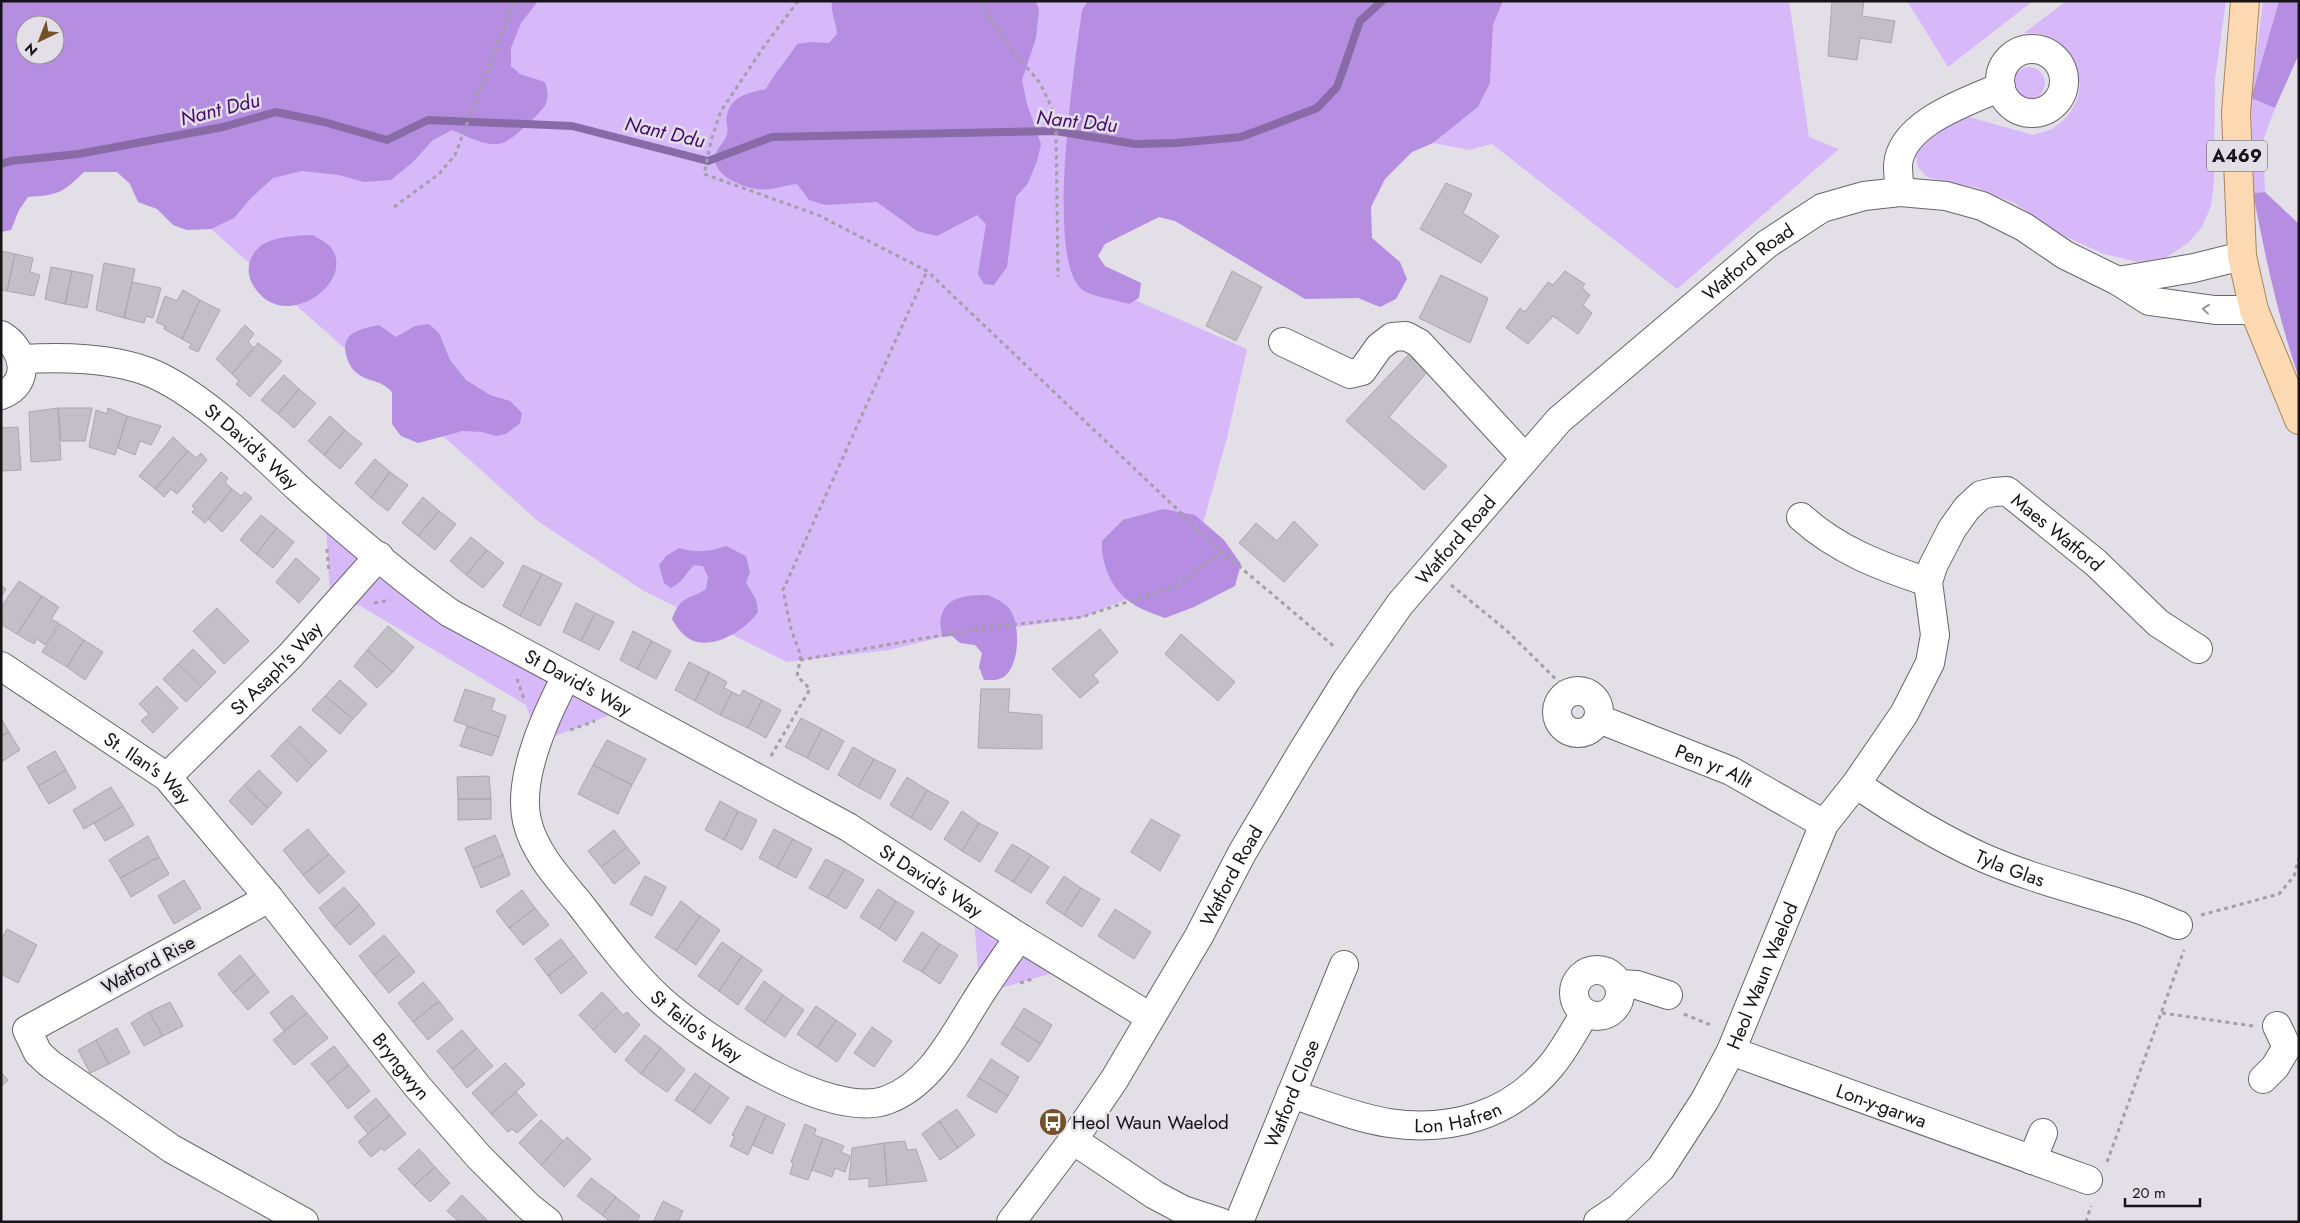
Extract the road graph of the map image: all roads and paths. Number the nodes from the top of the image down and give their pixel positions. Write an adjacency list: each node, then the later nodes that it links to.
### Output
1 (514, 1): 7 (path)
2 (798, 1): 9 (path)
3 (983, 1): 10 (path)
4 (2245, 1): 8 (main road, A469)
5 (2001, 87): 6 (street)
6 (1900, 192): 11 (street, Watford Road); 18 (street, Watford Road)
7 (394, 207)
8 (2242, 256): 11 (street); 12 (main road, A469)
9 (927, 271): 20 (path); 25 (path)
10 (1058, 277)
11 (2118, 281): 12 (street, Watford Road, one-way to 11)
12 (2254, 310): 17 (main road, A469)
13 (1, 335): 15 (street)
14 (1283, 342): 18 (street)
15 (22, 359): 16 (street); 21 (street, St David's Way)
16 (1, 395)
17 (2299, 420)
18 (1524, 458): 22 (street, Watford Road)
19 (1801, 517): 23 (street)
20 (1221, 551): 25 (path); 27 (path)
21 (379, 556): 28 (street, St David's Way); 32 (street, St Asaph's Way)
22 (1431, 568): 27 (street, Watford Road); 29 (path)
23 (1928, 582): 24 (street, Maes Watford); 30 (street, Maes Watford)
24 (2198, 649)
25 (800, 660): 33 (path)
26 (1, 666): 32 (street, St. Ilan's Way)
27 (1357, 666): 43 (street, Watford Road)
28 (566, 677): 33 (street, St David's Way); 39 (street, St Teilo's Way)
29 (1569, 692): 31 (street); 31 (street)
30 (1904, 714): 34 (street, Heol Waun Waelod)
31 (1599, 719): 35 (street, Pen yr Allt)
32 (167, 777): 37 (street, St. Ilan's Way)
33 (758, 778): 39 (street, St David's Way)
34 (1856, 784): 35 (street, Heol Waun Waelod); 38 (street, Tyla Glas)
35 (1824, 824): 45 (street, Heol Waun Waelod)
36 (2299, 858): 38 (path)
37 (269, 898): 52 (street, Watford Rise); 53 (street, Bryngwyn)
38 (2178, 925): 42 (path)
39 (1019, 937): 43 (street, St David's Way)
40 (1344, 965): 47 (street, Watford Close)
41 (1668, 995): 45 (path); 47 (street, Lon Hafren)
42 (2162, 1013): 44 (path); 51 (path)
43 (1150, 1017): 49 (street, Watford Road)
44 (2288, 1041): 46 (street)
45 (1734, 1044): 50 (street, Lon-y-garwa); 57 (street, Heol Waun Waelod)
46 (2264, 1079)
47 (1291, 1094): 56 (street, Watford Close)
48 (2043, 1133): 50 (street)
49 (1073, 1140): 54 (street, Watford Road); 55 (street)
50 (2032, 1160): 51 (street, Lon-y-garwa)
51 (2096, 1183): 58 (path)
52 (304, 1222)
53 (548, 1222)
54 (1011, 1222)
55 (1220, 1222)
56 (1239, 1222)
57 (1598, 1222)
58 (2086, 1222)

